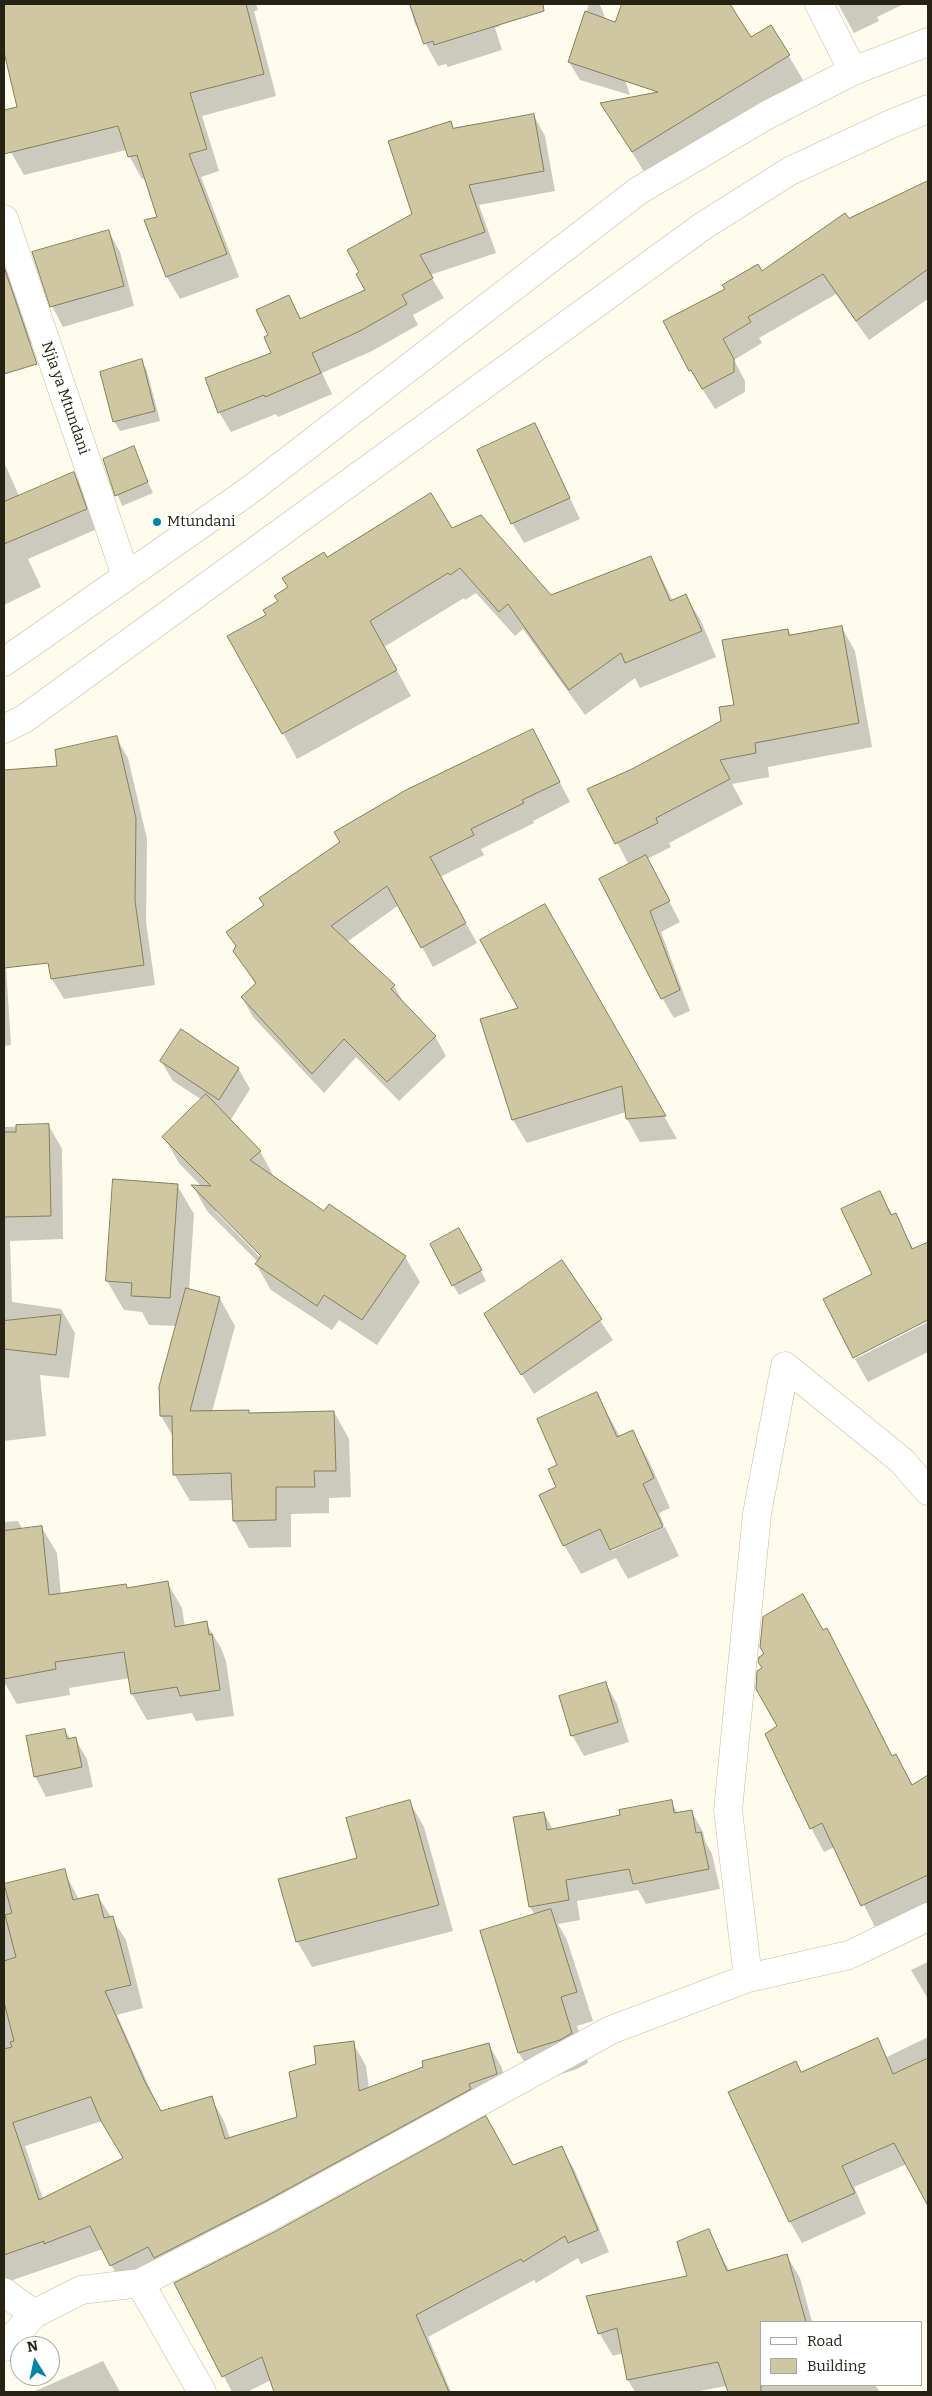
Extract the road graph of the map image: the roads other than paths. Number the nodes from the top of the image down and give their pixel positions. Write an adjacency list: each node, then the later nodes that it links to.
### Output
1 (820, 4): 3 (street)
2 (928, 42): 3 (street)
3 (853, 71): 6 (street)
4 (928, 109): 8 (street)
5 (4, 219): 6 (street, Njia ya Mtundani)
6 (126, 576): 7 (street)
7 (4, 662)
8 (4, 729)
9 (928, 1491): 11 (street)
10 (928, 1917): 11 (street)
11 (748, 1978): 12 (street)
12 (140, 2283): 14 (street); 16 (street)
13 (4, 2292): 14 (street)
14 (34, 2314): 15 (street)
15 (4, 2347)
16 (202, 2392)

